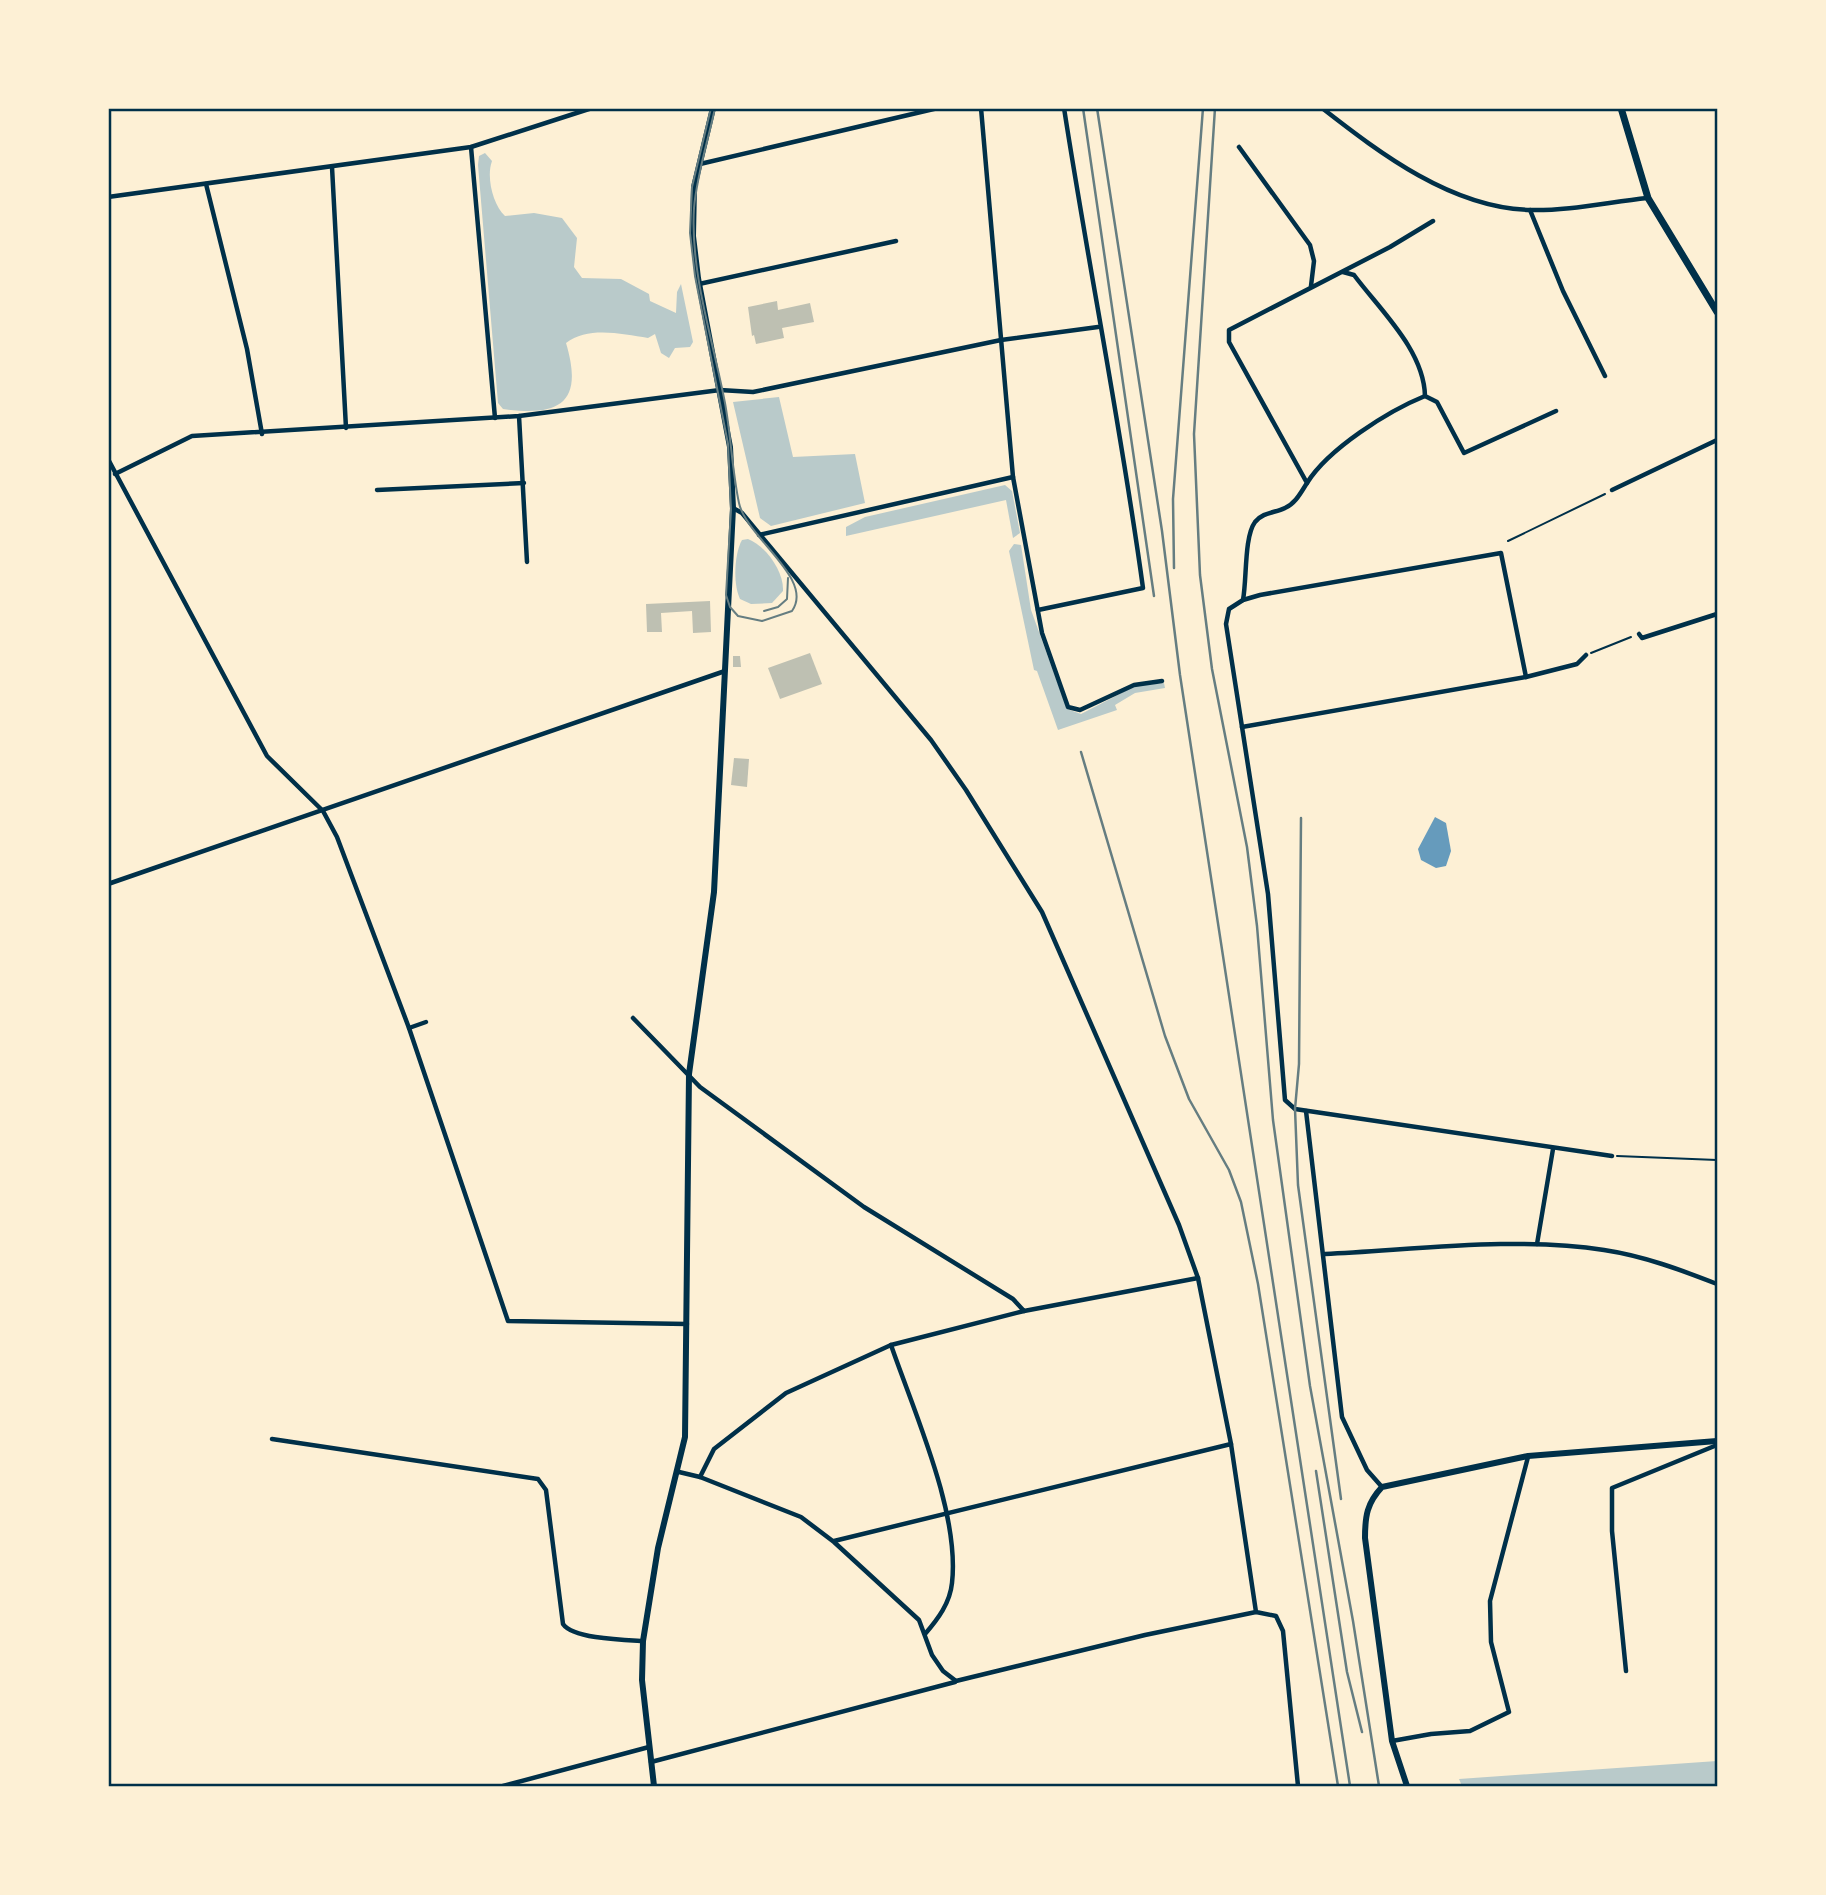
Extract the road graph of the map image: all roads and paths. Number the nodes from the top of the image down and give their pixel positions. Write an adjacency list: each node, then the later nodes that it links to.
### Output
1 (592, 108): 8 (street)
2 (713, 108): 10 (street)
3 (937, 108): 10 (street)
4 (981, 108): 23 (street)
5 (1064, 108): 22 (street)
6 (1322, 108): 15 (street)
7 (1621, 108): 14 (main road)
8 (471, 147): 11 (street); 29 (street)
9 (1239, 147): 20 (street)
10 (700, 164): 19 (street)
11 (332, 167): 12 (street); 30 (street)
12 (206, 184): 13 (street); 31 (street)
13 (108, 197)
14 (1648, 198): 15 (street); 21 (main road)
15 (1530, 210): 24 (street)
16 (1433, 221): 18 (street)
17 (896, 241): 19 (street)
18 (1342, 272): 20 (street); 26 (street)
19 (699, 284): 25 (street)
20 (1311, 286): 37 (street)
21 (1717, 312)
22 (1098, 327): 23 (street); 45 (street)
23 (1001, 340): 25 (street); 35 (street)
24 (1605, 376)
25 (720, 390): 28 (street); 40 (street)
26 (1425, 396): 27 (street); 37 (street)
27 (1556, 411)
28 (519, 416): 29 (street); 36 (street)
29 (495, 418): 30 (street)
30 (346, 428): 31 (street)
31 (262, 434): 34 (street)
32 (1717, 440): 39 (street)
33 (108, 459): 34 (street)
34 (115, 474): 53 (street)
35 (1013, 477): 41 (street); 45 (street)
36 (524, 483): 38 (street); 43 (street)
37 (1307, 483): 44 (street)
38 (377, 490)
39 (1612, 490): 42 (path)
40 (733, 508): 41 (street); 49 (street)
41 (759, 535): 65 (street)
42 (1508, 541)
43 (527, 562)
44 (1243, 600): 50 (street); 52 (street)
45 (1038, 610): 51 (street)
46 (1717, 614): 47 (street)
47 (1639, 634): 48 (path)
48 (1586, 655): 50 (street)
49 (726, 671): 53 (street); 58 (street)
50 (1526, 677): 52 (street)
51 (1162, 681)
52 (1242, 727): 59 (street)
53 (323, 811): 54 (street); 57 (street)
54 (108, 884)
55 (633, 1018): 58 (street)
56 (426, 1022): 57 (street)
57 (409, 1028): 68 (street)
58 (689, 1074): 67 (street); 68 (street)
59 (1306, 1111): 60 (street); 64 (street)
60 (1553, 1149): 61 (street); 63 (street)
61 (1612, 1156): 62 (path)
62 (1717, 1160)
63 (1537, 1244): 64 (street); 66 (street)
64 (1325, 1254): 76 (street)
65 (1198, 1278): 67 (street); 72 (street)
66 (1717, 1284)
67 (1024, 1311): 69 (street)
68 (688, 1324): 74 (street)
69 (891, 1345): 75 (street); 77 (street)
70 (272, 1439): 81 (street)
71 (1717, 1443): 73 (street); 82 (street)
72 (1231, 1444): 77 (street); 79 (street)
73 (1528, 1456): 76 (street); 84 (street)
74 (679, 1472): 75 (street); 81 (street)
75 (700, 1477): 78 (street)
76 (1382, 1487): 84 (street)
77 (947, 1513): 78 (street); 80 (street)
78 (834, 1542): 80 (street)
79 (1256, 1612): 83 (street); 89 (street)
80 (925, 1634): 83 (street)
81 (643, 1641): 85 (street)
82 (1626, 1671)
83 (956, 1681): 86 (street)
84 (1392, 1741): 90 (street)
85 (649, 1747): 86 (street); 87 (street)
86 (651, 1762): 88 (street)
87 (503, 1787)
88 (654, 1787)
89 (1298, 1787)
90 (1407, 1787)

